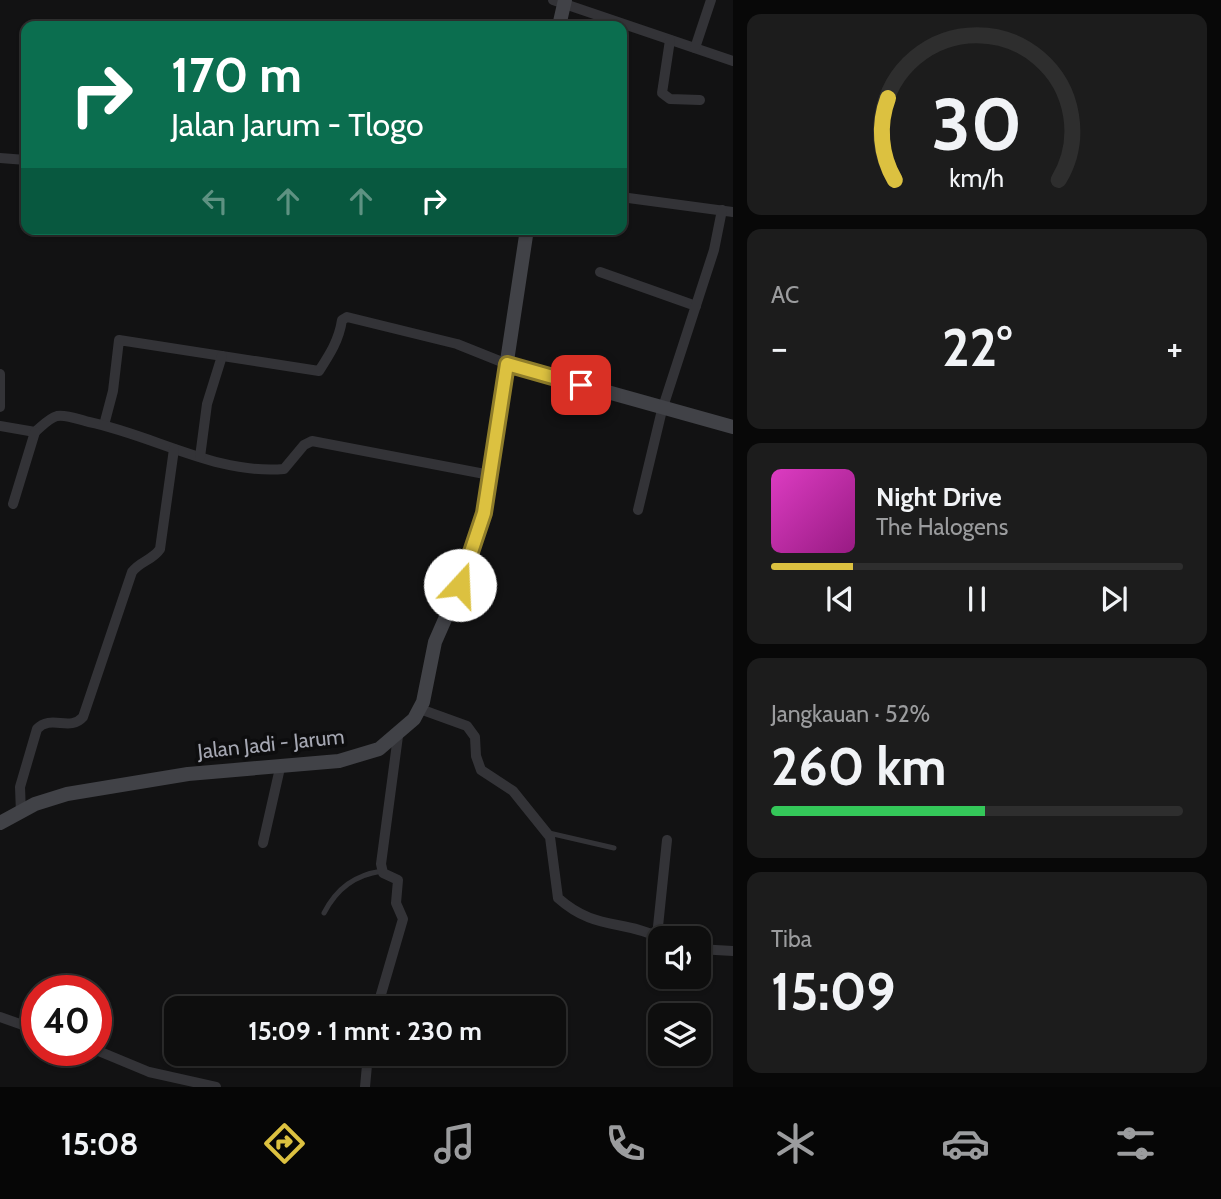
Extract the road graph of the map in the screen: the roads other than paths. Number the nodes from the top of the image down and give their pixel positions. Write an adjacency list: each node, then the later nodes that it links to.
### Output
1 (711, 0): 7 (street)
2 (561, 1): 3 (street); 4 (street)
3 (559, 21)
4 (617, 21)
5 (627, 25): 6 (street)
6 (670, 40): 7 (street); 9 (street)
7 (695, 48): 8 (street)
8 (733, 61)
9 (700, 100)
10 (0, 158): 11 (street)
11 (21, 160)
12 (627, 198): 13 (street)
13 (727, 211): 16 (street)
14 (526, 235): 18 (street, Jalan Jadi - Jarum)
15 (600, 272): 16 (street)
16 (696, 306): 21 (street)
17 (222, 356): 18 (street); 22 (street); 27 (street)
18 (507, 364): 21 (street); 28 (street, Jalan Jadi - Jarum)
19 (0, 374): 20 (street)
20 (0, 407)
21 (662, 410): 24 (street); 30 (street)
22 (104, 425): 25 (street); 26 (street)
23 (0, 426): 25 (street)
24 (733, 427)
25 (35, 432): 29 (street)
26 (174, 449): 27 (street); 34 (street)
27 (200, 457): 28 (street)
28 (490, 475): 31 (street, Jalan Jadi - Jarum)
29 (13, 504)
30 (638, 510)
31 (420, 709): 32 (street, Jalan Jadi - Jarum); 36 (street)
32 (398, 736): 33 (street, Jalan Jadi - Jarum); 40 (street)
33 (280, 768): 34 (street, Jalan Jadi - Jarum); 38 (street)
34 (20, 813): 35 (street, Jalan Jadi - Jarum)
35 (0, 823)
36 (546, 832): 39 (lane); 43 (street)
37 (667, 840): 42 (street)
38 (263, 843)
39 (614, 848)
40 (382, 871): 41 (lane); 46 (street)
41 (324, 913)
42 (660, 926)
43 (648, 932)
44 (711, 950): 45 (street)
45 (733, 951)
46 (380, 996)
47 (0, 1017): 48 (street)
48 (21, 1024)
49 (112, 1057): 51 (street)
50 (367, 1066): 52 (street)
51 (213, 1086)
52 (365, 1087)

